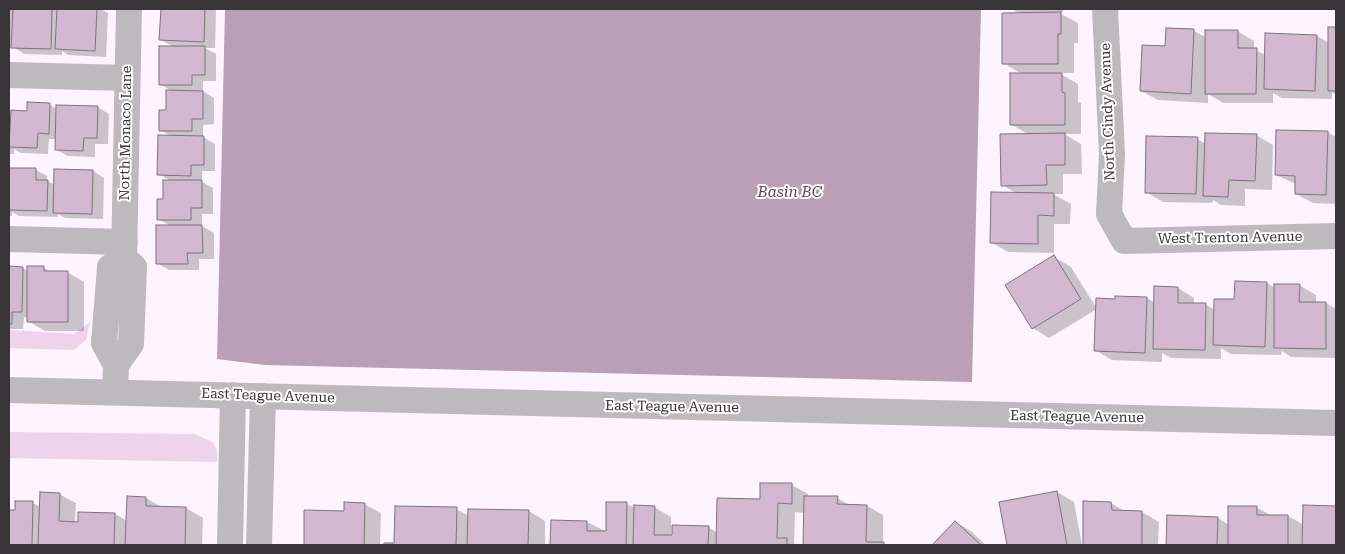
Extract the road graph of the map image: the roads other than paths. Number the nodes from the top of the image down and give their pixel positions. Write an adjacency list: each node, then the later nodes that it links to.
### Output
1 (129, 9): 4 (street, North Monaco Lane)
2 (1105, 9): 7 (street, North Cindy Avenue)
3 (9, 74): 4 (street)
4 (127, 78): 8 (street, North Monaco Lane)
5 (1336, 236): 7 (street, West Trenton Avenue)
6 (9, 239): 8 (street)
7 (1124, 241)
8 (124, 250): 10 (street)
9 (9, 390): 10 (street, East Teague Avenue)
10 (115, 392): 11 (street, East Teague Avenue)
11 (233, 396): 12 (street, East Teague Avenue); 14 (street)
12 (263, 396): 13 (street, East Teague Avenue); 15 (street)
13 (1336, 423)
14 (230, 545)
15 (259, 545)

